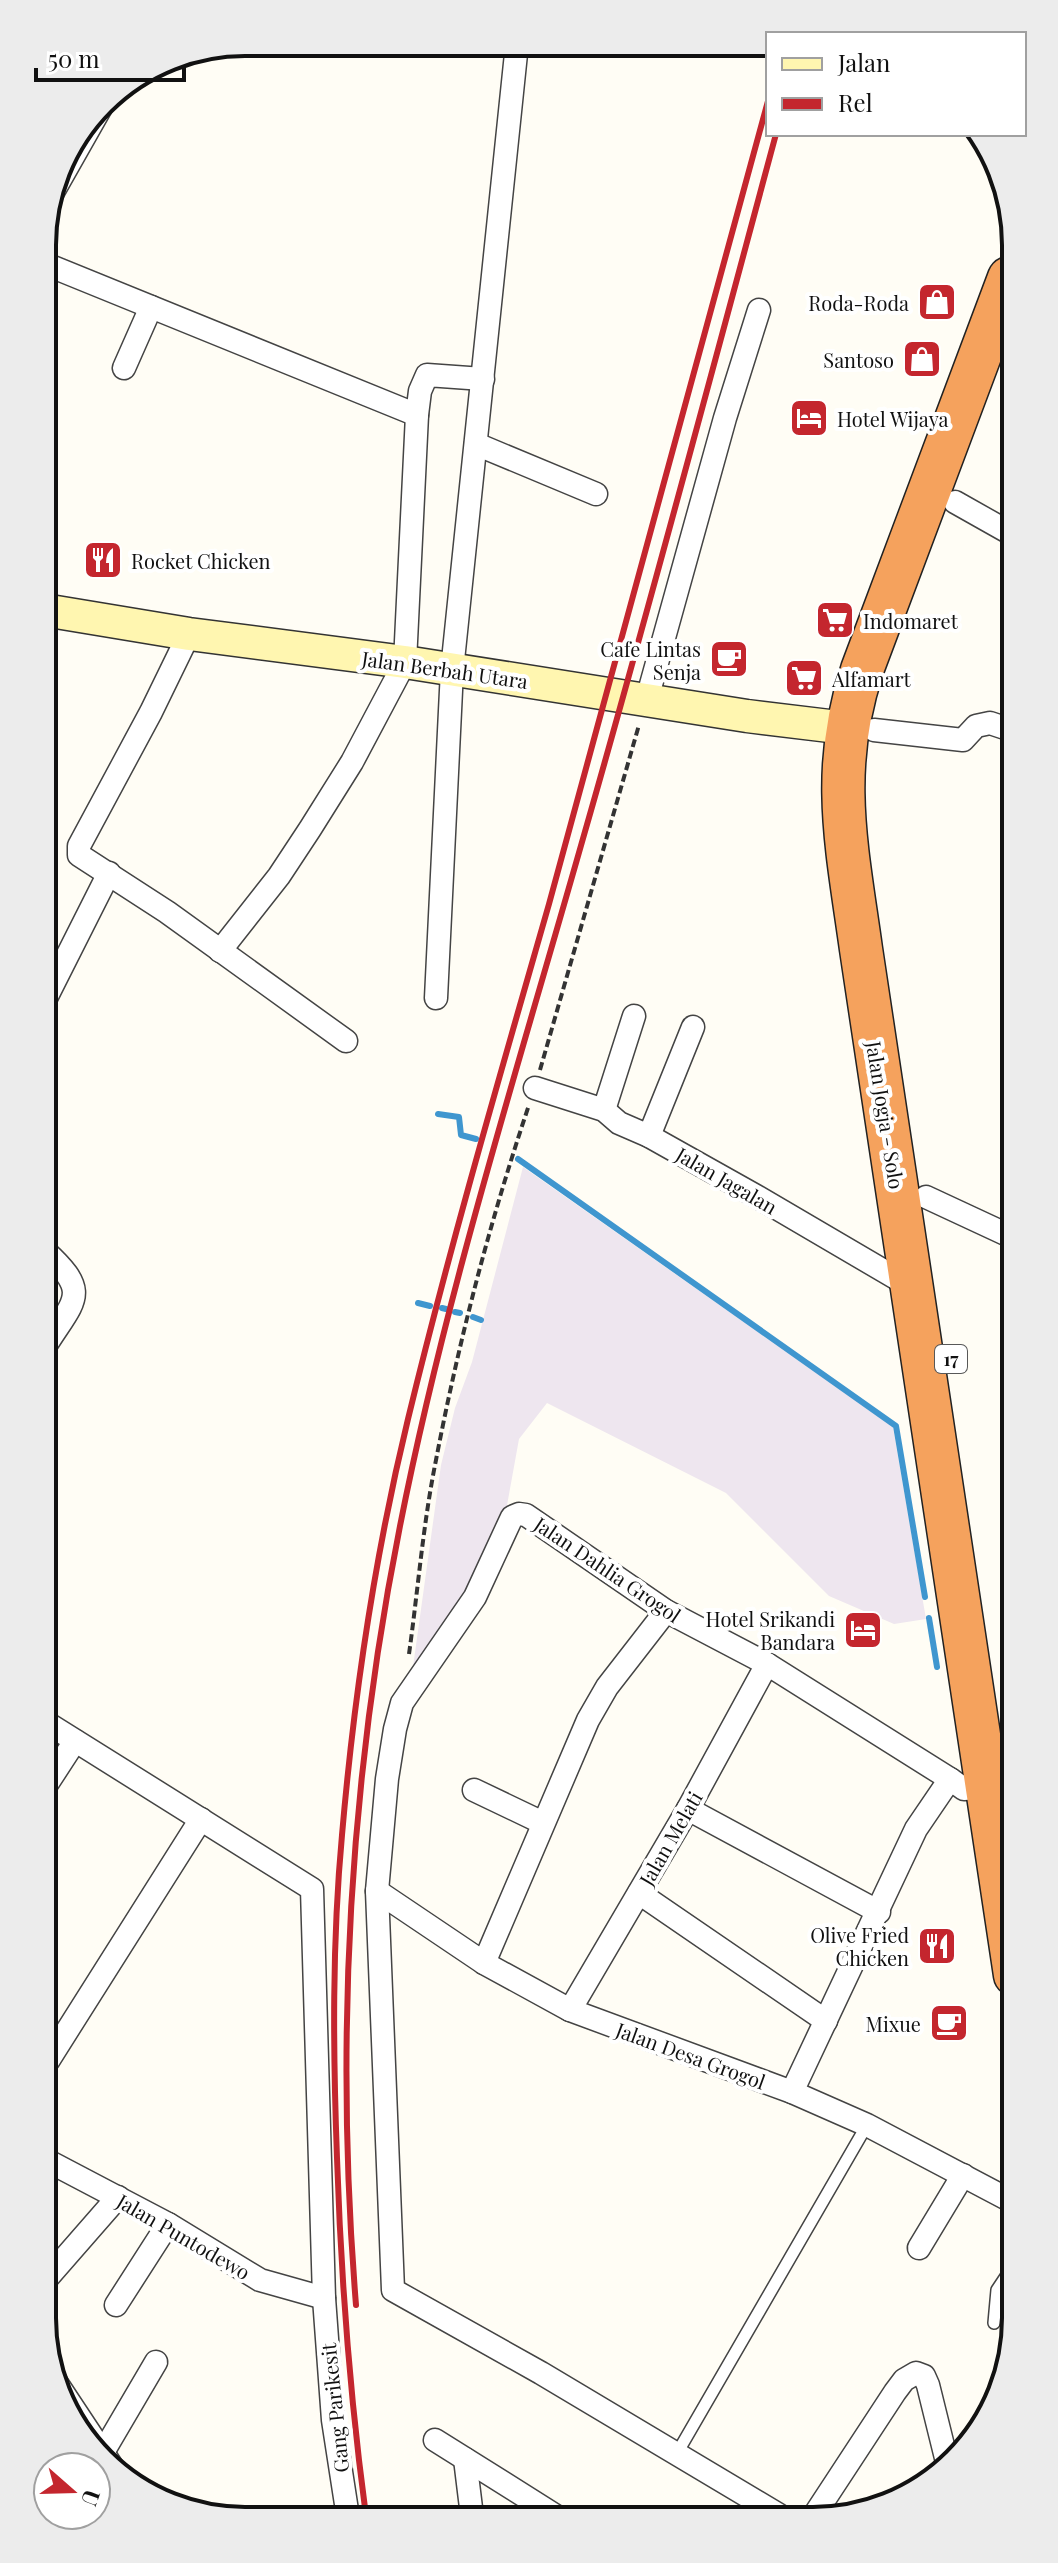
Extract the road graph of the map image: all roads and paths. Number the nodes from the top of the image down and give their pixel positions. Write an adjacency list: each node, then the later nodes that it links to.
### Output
1 (516, 56): 8 (street)
2 (56, 268): 4 (street)
3 (1002, 297): 20 (highway, Jalan Jogja - Solo / 17)
4 (151, 307): 6 (street); 9 (street)
5 (759, 310): 18 (street)
6 (124, 368)
7 (1002, 377): 12 (highway, Jalan Jogja - Solo / 17)
8 (483, 379): 9 (street); 10 (street)
9 (417, 415): 16 (street)
10 (476, 444): 11 (street); 17 (street)
11 (596, 494)
12 (955, 502): 13 (street); 20 (highway, Jalan Jogja - Solo / 17)
13 (1002, 528)
14 (56, 612): 15 (main road, Jalan Berbah Utara)
15 (189, 634): 16 (main road, Jalan Berbah Utara); 21 (street)
16 (405, 662): 17 (main road, Jalan Berbah Utara); 22 (street)
17 (452, 670): 18 (main road, Jalan Berbah Utara); 24 (street)
18 (647, 699): 20 (main road, Jalan Berbah Utara); 28 (path)
19 (1002, 727): 20 (street)
20 (860, 729): 31 (highway, Jalan Jogja - Solo / 17); 34 (highway, Jalan Jogja - Solo / 17)
21 (109, 873): 22 (street); 23 (street)
22 (220, 951): 27 (street)
23 (56, 978)
24 (436, 998)
25 (634, 1016): 29 (street)
26 (693, 1027): 30 (street)
27 (346, 1041)
28 (535, 1088): 29 (street, Jalan Jagalan); 38 (path)
29 (604, 1110): 30 (street, Jalan Jagalan)
30 (649, 1136): 34 (street, Jalan Jagalan)
31 (926, 1197): 32 (street); 36 (highway, Jalan Jogja - Solo / 17)
32 (1002, 1232)
33 (56, 1261): 35 (street)
34 (913, 1288): 36 (highway, Jalan Jogja - Solo / 17)
35 (56, 1329)
36 (973, 1603): 43 (highway, Jalan Jogja - Solo / 17)
37 (666, 1611): 39 (street, Jalan Dahlia Grogol); 47 (street); 48 (street, Jalan Dahlia Grogol)
38 (409, 1658)
39 (767, 1664): 43 (street, Jalan Dahlia Grogol); 45 (street, Jalan Melati)
40 (56, 1729): 41 (street)
41 (75, 1741): 42 (street); 46 (street)
42 (56, 1770)
43 (984, 1780): 50 (highway, Jalan Jogja - Solo / 17); 51 (street)
44 (474, 1790): 47 (street)
45 (688, 1809): 49 (street, Jalan Melati); 51 (street)
46 (201, 1819): 55 (street); 66 (street, Gang Parikesit)
47 (543, 1823): 52 (street)
48 (377, 1891): 52 (street, Jalan Desa Grogol); 73 (street)
49 (639, 1893): 53 (street, Jalan Melati); 54 (street)
50 (1002, 1893)
51 (879, 1912): 54 (street)
52 (484, 1963): 53 (street, Jalan Desa Grogol)
53 (570, 2010): 56 (street, Jalan Desa Grogol)
54 (826, 2021): 56 (street)
55 (56, 2048)
56 (792, 2092): 57 (street, Jalan Desa Grogol)
57 (867, 2125): 59 (street, Jalan Desa Grogol); 73 (lane)
58 (56, 2165): 61 (street, Jalan Puntodewo)
59 (963, 2175): 60 (street, Jalan Desa Grogol); 63 (street)
60 (1002, 2196)
61 (118, 2197): 62 (street, Jalan Puntodewo); 64 (street)
62 (168, 2224): 66 (street, Jalan Puntodewo); 67 (street)
63 (919, 2248)
64 (56, 2268)
65 (1002, 2282): 68 (lane)
66 (324, 2298): 76 (street, Gang Parikesit)
67 (116, 2305)
68 (994, 2323)
69 (156, 2362): 71 (street)
70 (435, 2440): 74 (street)
71 (112, 2451)
72 (945, 2454): 75 (street)
73 (676, 2455): 79 (street)
74 (465, 2459): 77 (street); 78 (street)
75 (820, 2506)
76 (346, 2507)
77 (471, 2507)
78 (542, 2507)
79 (765, 2507)

